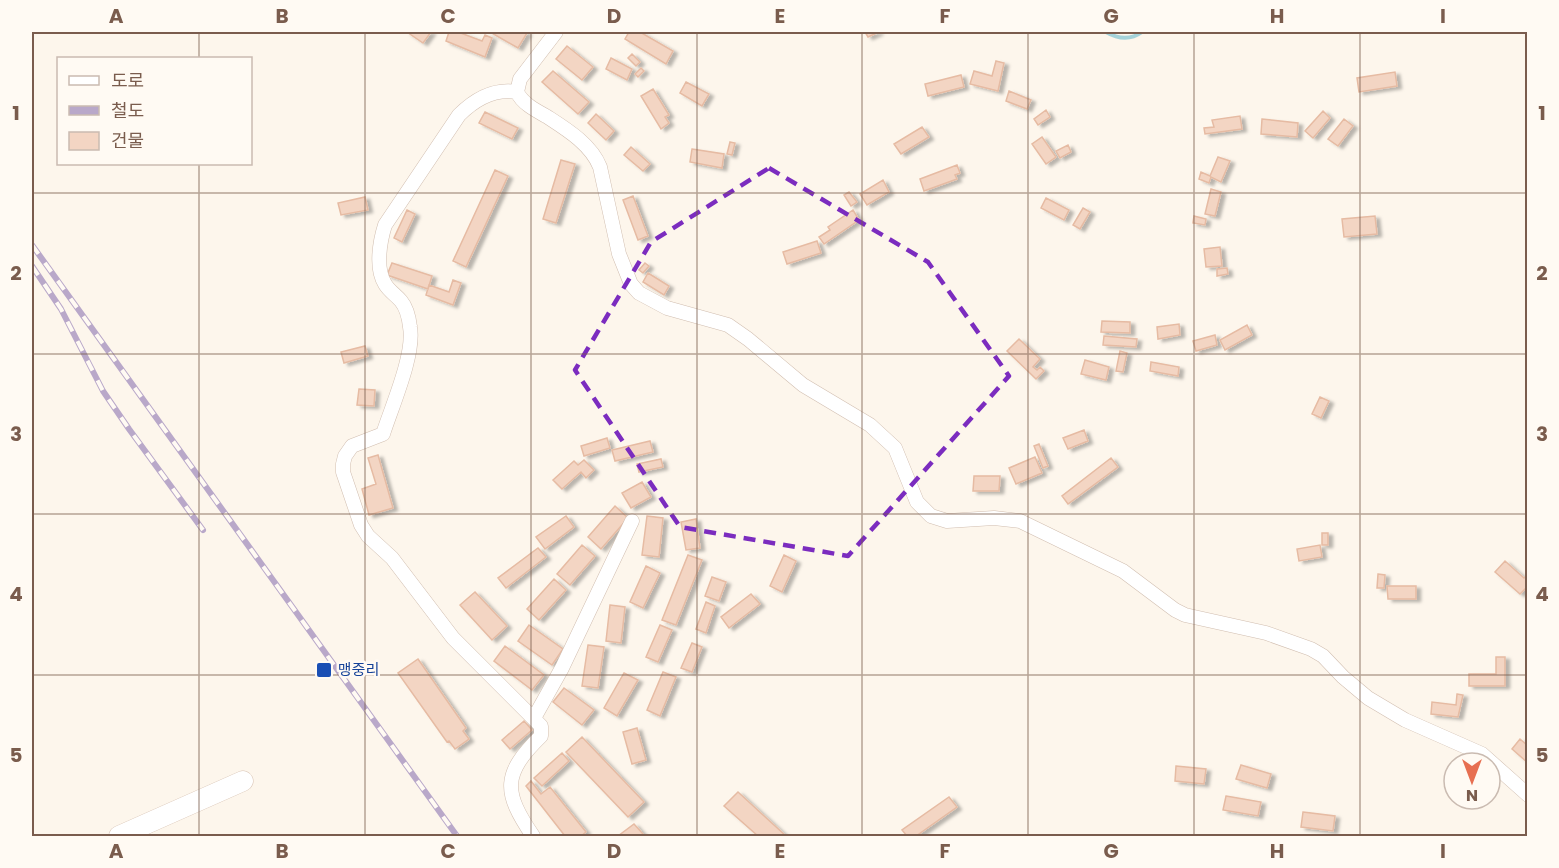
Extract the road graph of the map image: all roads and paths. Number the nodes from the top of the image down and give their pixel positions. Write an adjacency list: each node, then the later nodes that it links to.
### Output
1 (556, 32): 2 (street)
2 (517, 92): 4 (street); 6 (street)
3 (632, 521): 4 (street)
4 (534, 718): 8 (street)
5 (243, 781): 7 (main road)
6 (1527, 795)
7 (119, 837)
8 (533, 837)

